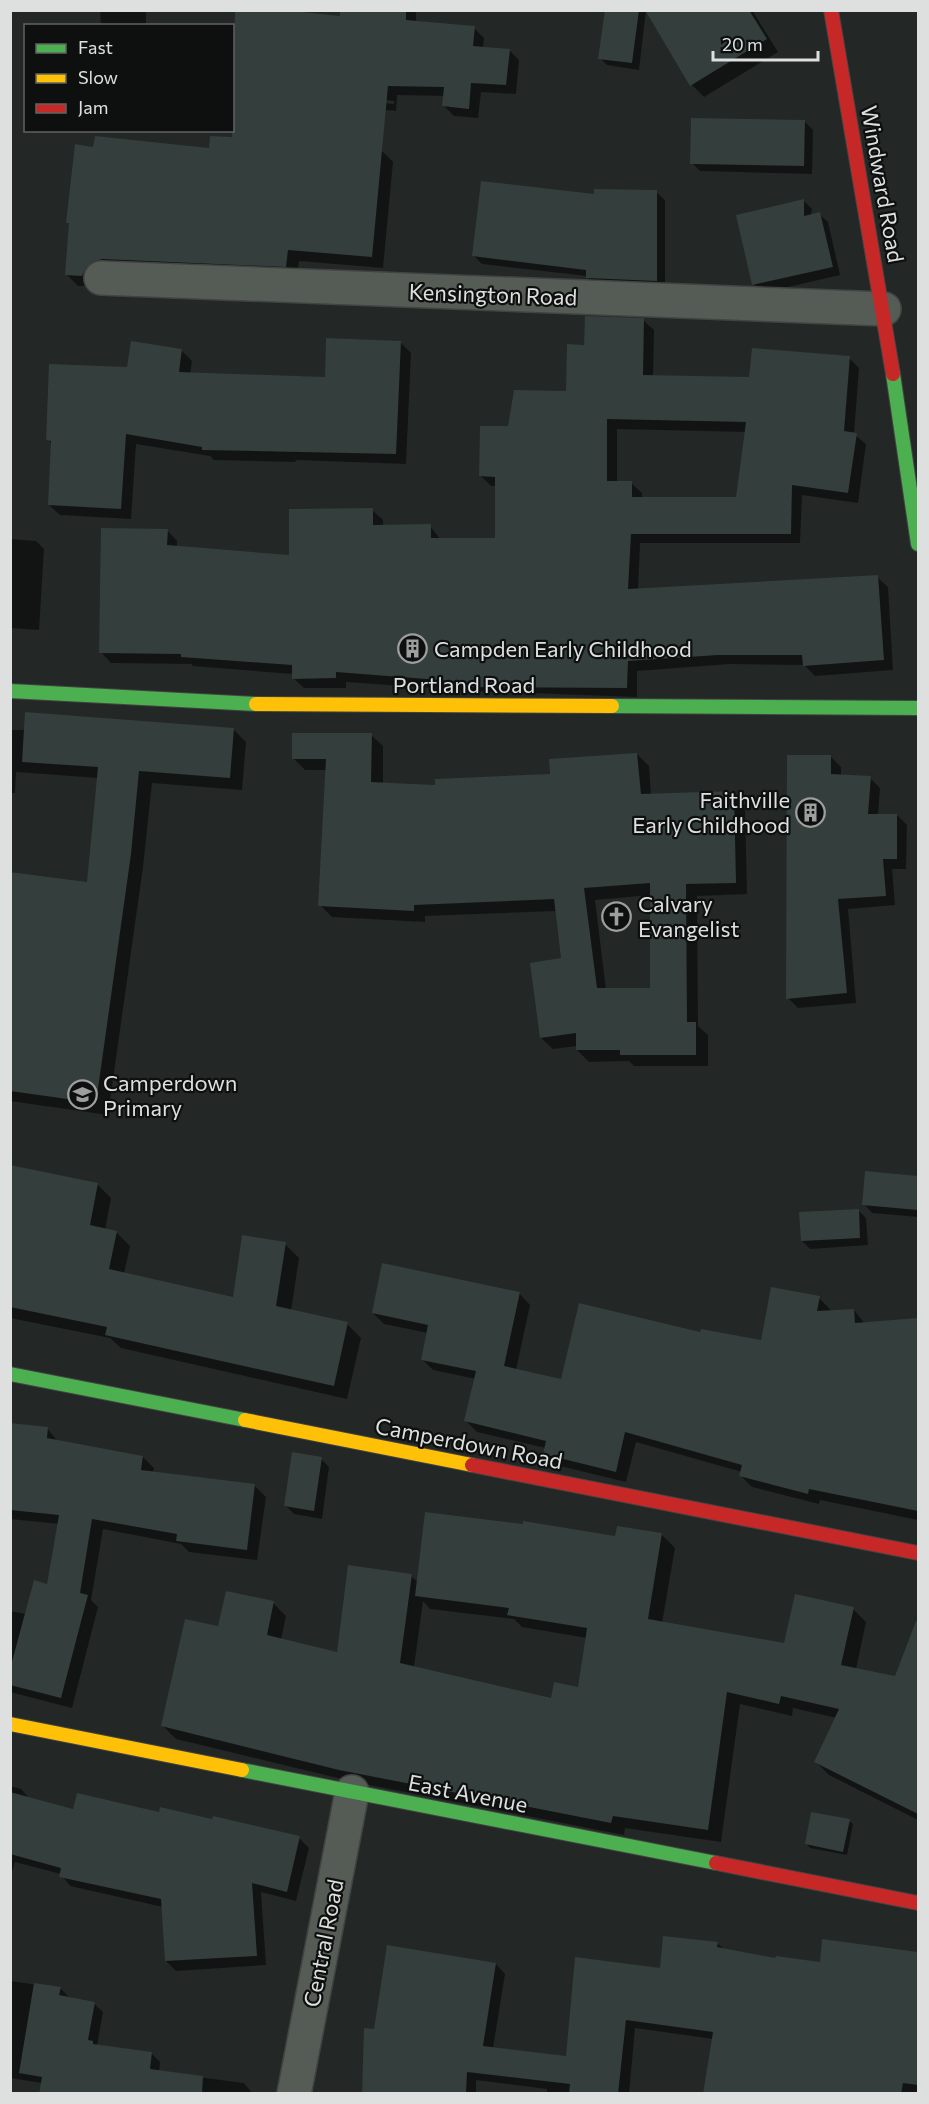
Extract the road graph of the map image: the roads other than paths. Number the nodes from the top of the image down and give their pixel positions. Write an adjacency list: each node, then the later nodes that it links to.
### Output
1 (831, 10): 3 (street, Windward Road)
2 (101, 278): 3 (street, Kensington Road)
3 (884, 309): 4 (street, Windward Road)
4 (918, 544)
5 (10, 691): 6 (street, Portland Road)
6 (918, 708)
7 (10, 1374): 8 (street, Camperdown Road)
8 (918, 1553)
9 (10, 1724): 10 (street, East Avenue)
10 (352, 1792): 11 (street, East Avenue); 12 (street, Central Road)
11 (918, 1903)
12 (294, 2094)

